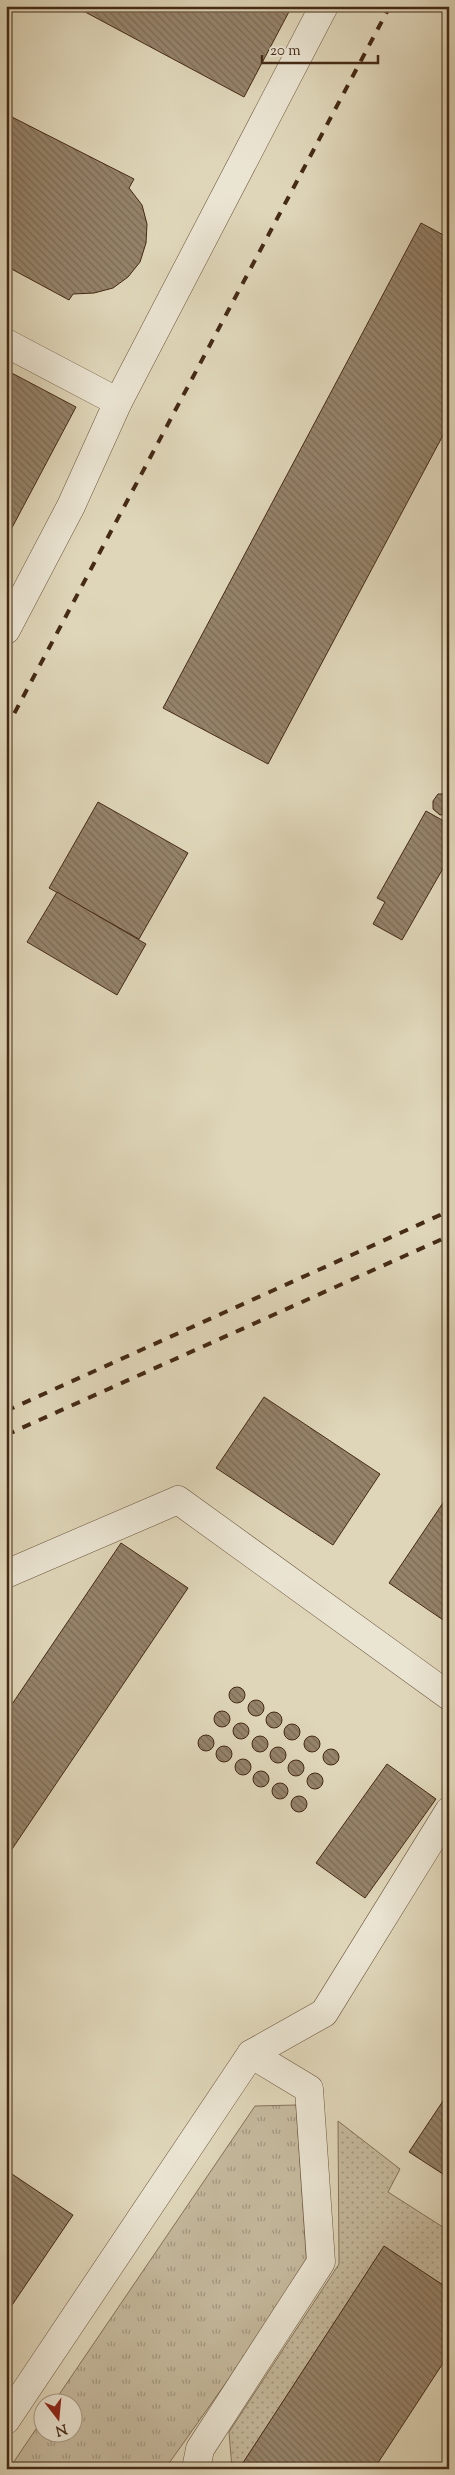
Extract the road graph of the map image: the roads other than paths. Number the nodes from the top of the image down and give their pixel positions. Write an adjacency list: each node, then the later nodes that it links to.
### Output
1 (324, 6): 3 (lane)
2 (6, 343): 3 (lane)
3 (118, 402): 4 (lane)
4 (6, 630)
5 (6, 1574): 6 (lane)
6 (449, 1696)
7 (449, 1811): 8 (lane)
8 (251, 2054): 9 (lane); 10 (lane)
9 (6, 2420)
10 (196, 2469)

